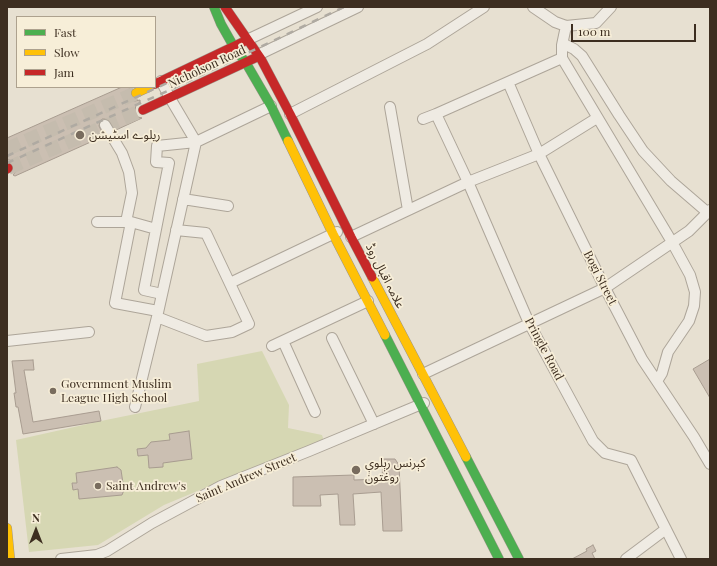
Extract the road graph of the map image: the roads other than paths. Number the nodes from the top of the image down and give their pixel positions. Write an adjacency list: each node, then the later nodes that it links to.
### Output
1 (214, 7): 11 (main road)
2 (225, 7): 9 (main road, علامہ اقبال روڈ)
3 (317, 7): 9 (street)
4 (358, 7): 12 (street)
5 (484, 7): 23 (street)
6 (533, 7): 8 (street)
7 (611, 7): 8 (street)
8 (566, 26): 10 (street)
9 (247, 40): 11 (main road, Nicholson Road); 12 (main road, علامہ اقبال روڈ)
10 (562, 45): 13 (street); 34 (street)
11 (234, 47): 14 (main road); 15 (main road, Nicholson Road)
12 (259, 56): 14 (main road, Nicholson Road); 23 (main road, علامہ اقبال روڈ)
13 (562, 58): 16 (street); 25 (street)
14 (246, 62): 19 (main road, Nicholson Road); 20 (main road)
15 (158, 82): 19 (street)
16 (508, 82): 24 (street); 29 (street, Bogi Street)
17 (147, 88): 18 (main road)
18 (136, 93)
19 (170, 98): 22 (main road, Nicholson Road); 28 (street)
20 (271, 106): 28 (street); 40 (main road)
21 (390, 107): 33 (street)
22 (143, 110)
23 (290, 114): 39 (main road, علامہ اقبال روڈ)
24 (436, 114): 26 (street); 30 (street, Pringle Road)
25 (597, 118): 29 (street); 41 (street)
26 (423, 119)
27 (105, 126): 36 (street)
28 (196, 142): 31 (street); 37 (street)
29 (539, 154): 30 (street); 43 (street, Bogi Street)
30 (468, 182): 33 (street); 47 (street, Pringle Road)
31 (183, 199): 32 (street); 38 (street)
32 (228, 206)
33 (408, 210): 39 (street)
34 (708, 211): 41 (street)
35 (97, 222): 36 (street)
36 (128, 222): 37 (street); 46 (street)
37 (156, 229): 44 (street)
38 (176, 230): 42 (street); 44 (street)
39 (349, 232): 40 (street); 53 (main road, علامہ اقبال روڈ)
40 (333, 234): 42 (street); 45 (main road)
41 (672, 242): 43 (street); 54 (street)
42 (230, 283): 46 (street)
43 (605, 288): 47 (street); 54 (street, Bogi Street)
44 (162, 294): 46 (street)
45 (368, 301): 51 (street); 56 (main road)
46 (158, 314): 57 (street)
47 (529, 323): 53 (street); 62 (street, Pringle Road)
48 (89, 332): 50 (street)
49 (332, 338): 59 (street)
50 (7, 341)
51 (283, 341): 52 (street); 58 (street)
52 (272, 346)
53 (423, 374): 55 (main road, علامہ اقبال روڈ)
54 (657, 381): 60 (street, Bogi Street)
55 (435, 399): 56 (street, Saint Andrew Street); 66 (main road, علامہ اقبال روڈ)
56 (421, 405): 59 (street, Saint Andrew Street); 65 (main road)
57 (135, 407)
58 (315, 412)
59 (374, 424): 64 (street, Saint Andrew Street)
60 (710, 464)
61 (7, 528): 63 (main road)
62 (666, 529): 67 (street); 68 (street, Pringle Road)
63 (10, 559)
64 (61, 559)
65 (499, 559)
66 (519, 559)
67 (626, 559)
68 (681, 559)

